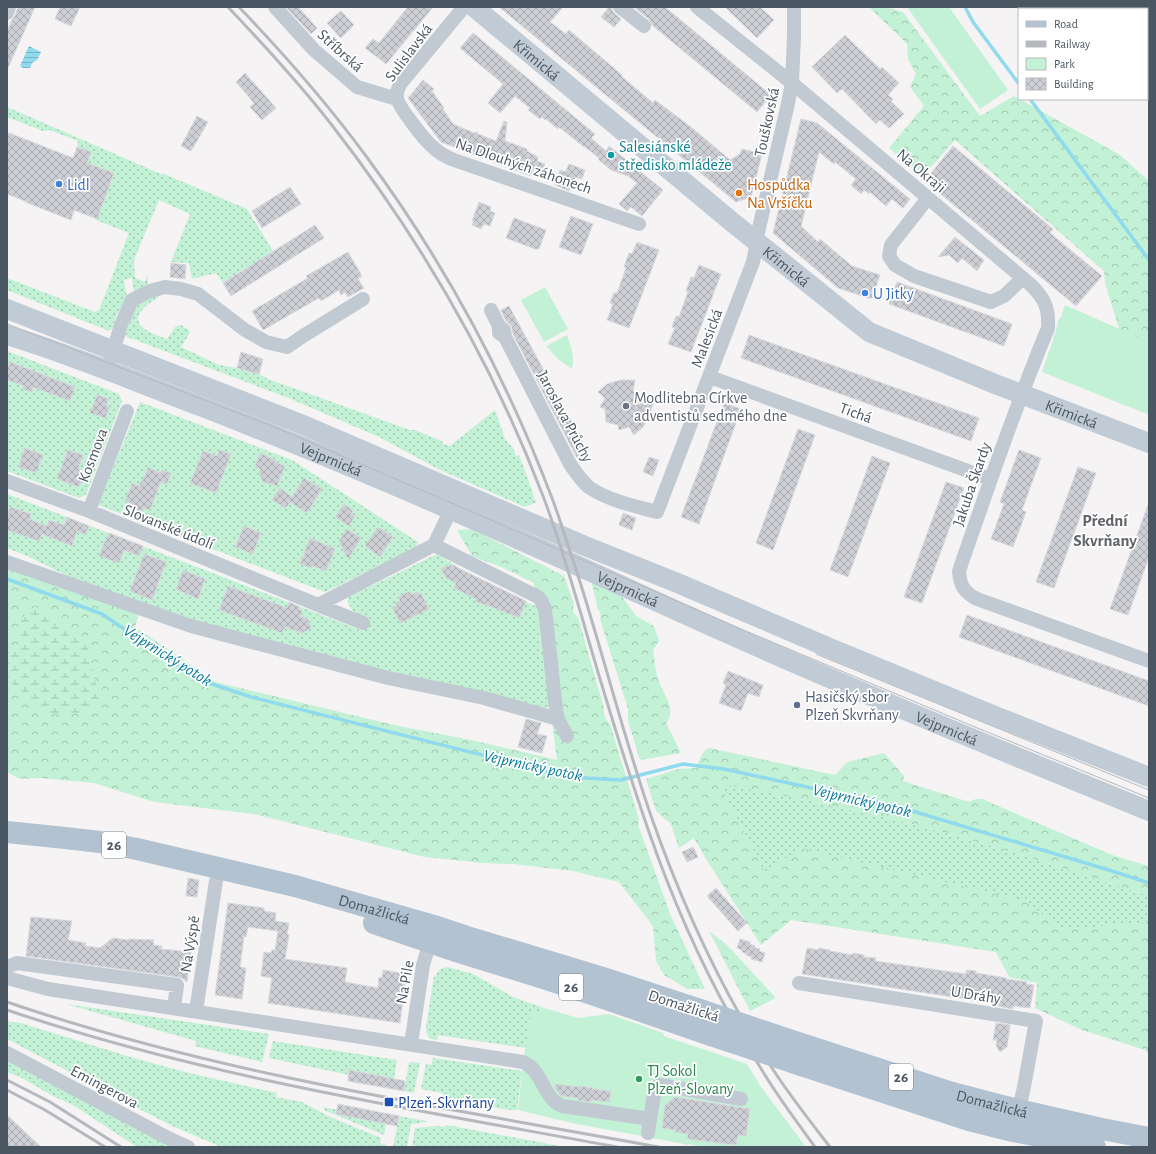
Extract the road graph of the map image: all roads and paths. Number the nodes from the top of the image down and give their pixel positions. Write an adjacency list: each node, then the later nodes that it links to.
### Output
1 (9, 7): 8 (street)
2 (275, 7): 11 (street, Stříbrská)
3 (464, 7): 11 (street, Sulislavská)
4 (474, 7): 14 (main road, Křimická)
5 (620, 7): 9 (street)
6 (697, 7): 10 (street, Na Okraji)
7 (794, 7): 10 (street, Touškovská)
8 (7, 12)
9 (644, 26)
10 (792, 83): 12 (street, Na Okraji); 14 (street, Touškovská)
11 (397, 99): 13 (street, Na Dlouhých záhonech)
12 (928, 198): 15 (street, Na Okraji); 15 (street)
13 (639, 224)
14 (756, 241): 22 (street, Malesická); 23 (main road, Křimická)
15 (1023, 278): 23 (street, Na Okraji)
16 (363, 299): 20 (street)
17 (7, 308): 20 (main road, Vejprnická)
18 (491, 310): 30 (street, Jaroslava Průchy)
19 (7, 336): 21 (main road, Vejprnická)
20 (113, 350): 21 (street); 28 (main road, Vejprnická)
21 (106, 370): 28 (main road, Vejprnická)
22 (710, 377): 26 (street, Tichá); 30 (street, Malesická)
23 (1021, 393): 25 (main road, Křimická); 26 (street, Jakuba Škardy)
24 (127, 411): 29 (street, Kosmova)
25 (1149, 443)
26 (990, 479): 35 (street, Jakuba Škardy)
27 (7, 481): 29 (street, Slovanské údolí)
28 (456, 500): 31 (street); 38 (main road, Vejprnická); 39 (main road, Vejprnická)
29 (88, 511): 33 (street, Slovanské údolí)
30 (657, 512)
31 (434, 545): 33 (street); 36 (street)
32 (7, 562): 36 (street)
33 (318, 604): 34 (street, Slovanské údolí)
34 (363, 623)
35 (1149, 661)
36 (558, 719): 37 (street)
37 (567, 736)
38 (1149, 777)
39 (1149, 811)
40 (7, 832): 41 (main road, Domažlická / 26)
41 (218, 875): 42 (main road, Domažlická / 26); 47 (street, Na Výspě)
42 (432, 934): 48 (street, Na Pile); 51 (main road, Domažlická / 26, bridge); 52 (main road, Domažlická / 26, bridge)
43 (7, 967): 46 (street)
44 (7, 978): 46 (street)
45 (799, 983): 51 (street, U Dráhy)
46 (174, 1008): 47 (street)
47 (196, 1011): 48 (street)
48 (411, 1044): 50 (street)
49 (7, 1053): 54 (street, Emingerova)
50 (741, 1099)
51 (1018, 1110): 52 (street, U Dráhy); 53 (main road, Domažlická / 26)
52 (1013, 1131): 55 (main road, Domažlická / 26)
53 (1149, 1138)
54 (188, 1147)
55 (1095, 1147)

